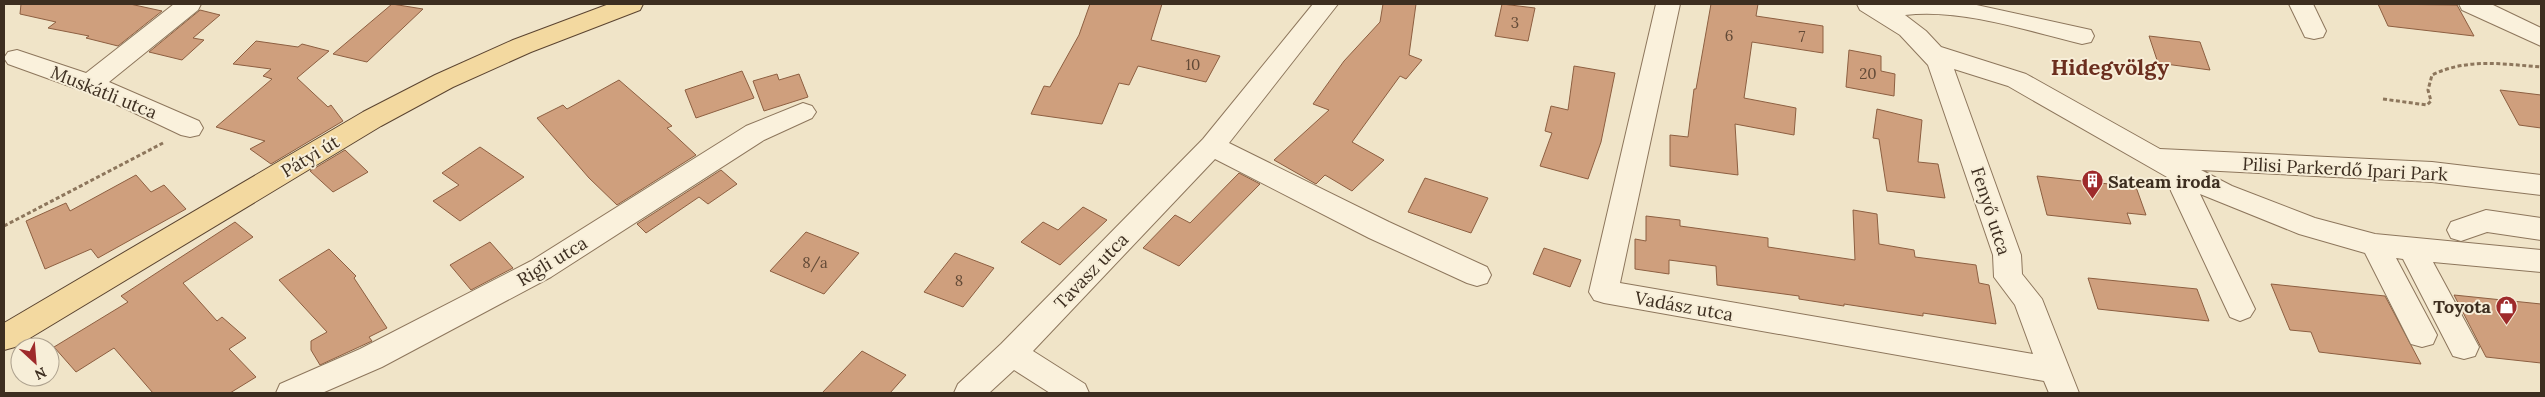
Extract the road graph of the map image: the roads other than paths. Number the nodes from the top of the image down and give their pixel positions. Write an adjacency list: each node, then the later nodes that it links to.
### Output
1 (189, 4): 14 (street)
2 (631, 4): 28 (main road, Pátyi út)
3 (1326, 4): 17 (street, Tavasz utca)
4 (1668, 4): 31 (street, Vadász utca)
5 (2301, 4): 9 (street)
6 (2471, 4): 11 (street)
7 (1918, 5): 8 (street); 10 (street)
8 (1875, 8): 12 (street)
9 (2314, 31)
10 (2082, 36)
11 (2541, 38)
12 (1933, 53): 18 (street, Pilisi Parkerdő Ipari Park); 31 (street, Fenyő utca)
13 (17, 58): 14 (street, Muskátli utca)
14 (89, 84): 16 (street, Muskátli utca)
15 (803, 112): 32 (street, Rigli utca)
16 (190, 128)
17 (1212, 146): 25 (street); 30 (street, Tavasz utca)
18 (2167, 164): 19 (street, Pilisi Parkerdő Ipari Park); 22 (street); 26 (street)
19 (2541, 186)
20 (2541, 228): 21 (street)
21 (2461, 230)
22 (2375, 245): 23 (street); 27 (street)
23 (2412, 248): 24 (street); 29 (street)
24 (2541, 261)
25 (1477, 275)
26 (2240, 309)
27 (2422, 335)
28 (4, 338)
29 (2464, 347)
30 (1012, 353): 33 (street, Tavasz utca); 34 (street)
31 (2060, 382)
32 (291, 393)
33 (969, 393)
34 (1074, 393)

